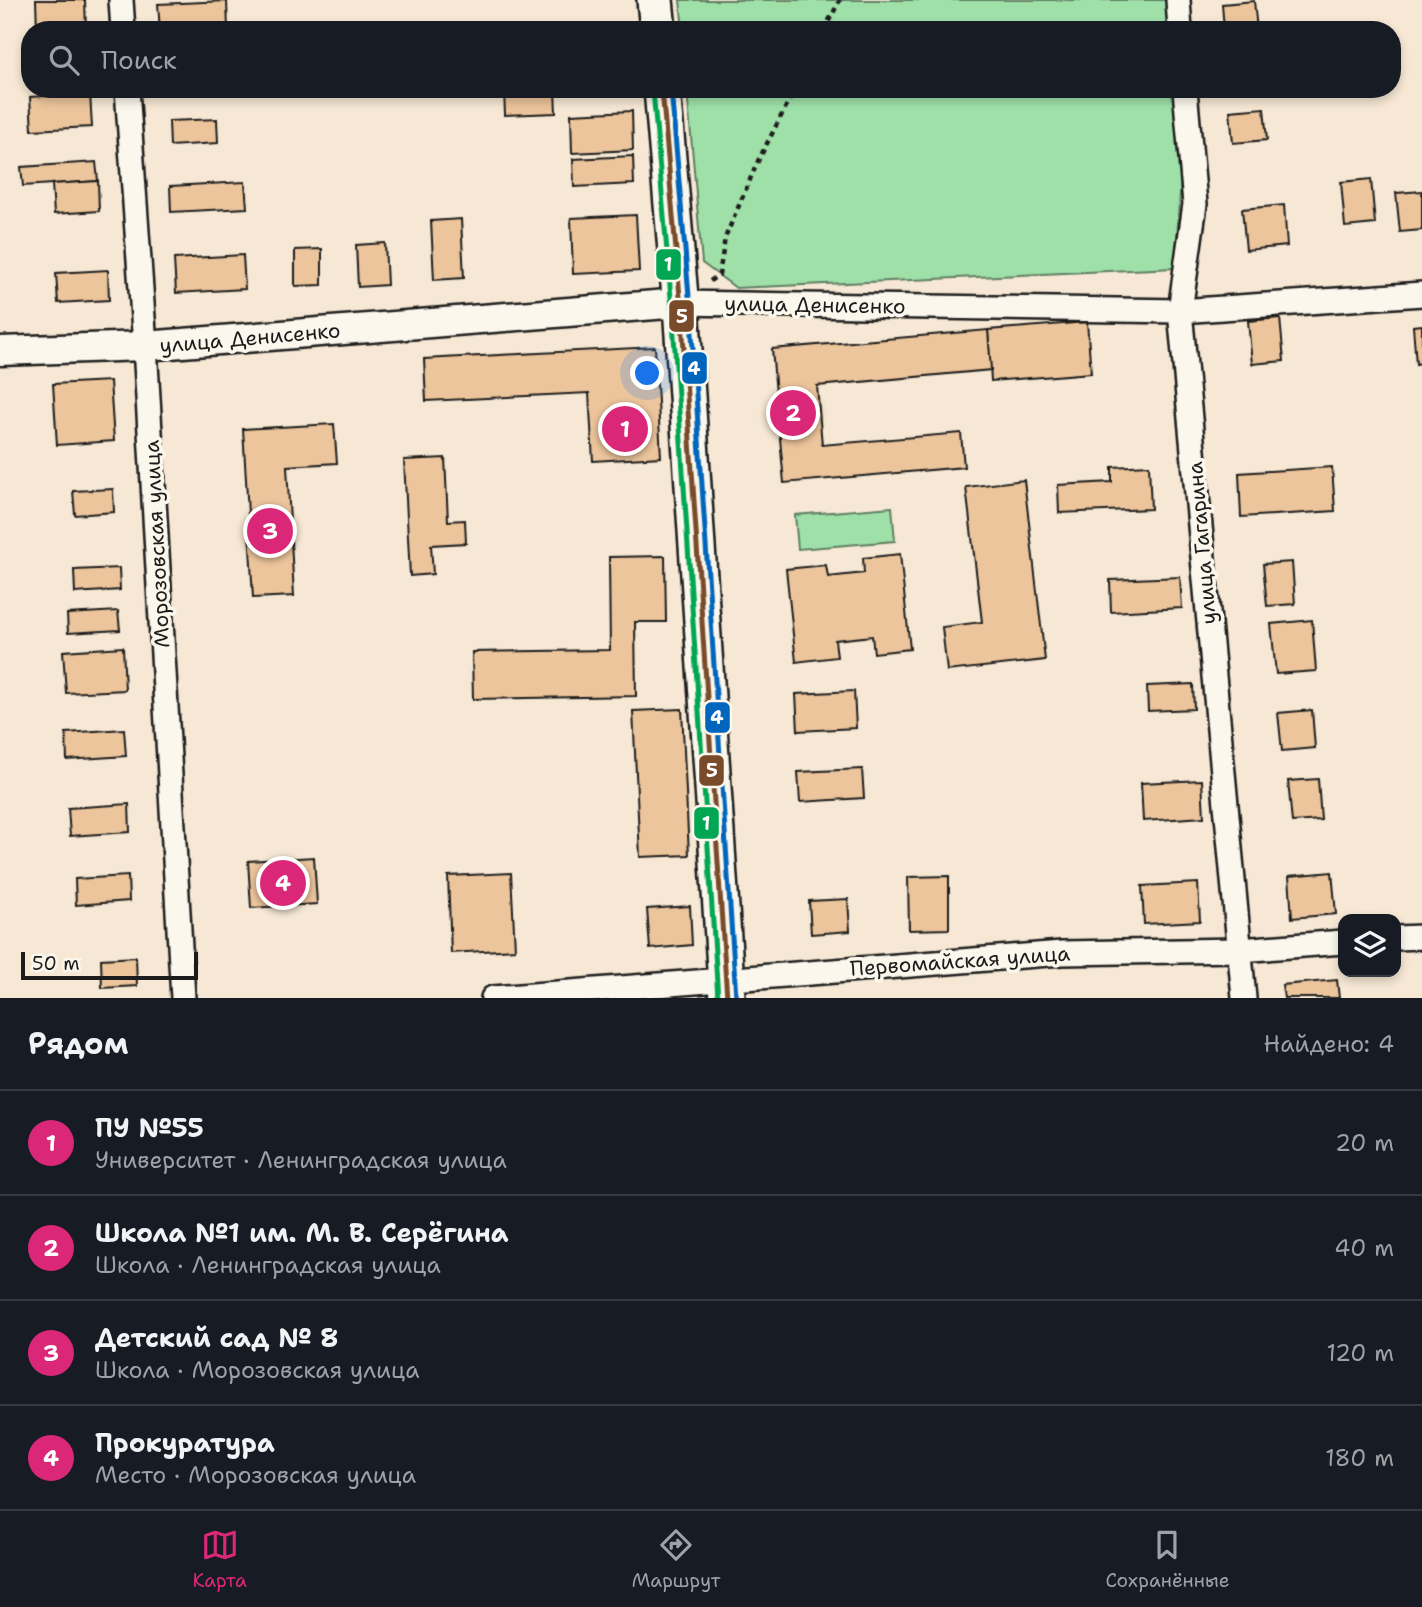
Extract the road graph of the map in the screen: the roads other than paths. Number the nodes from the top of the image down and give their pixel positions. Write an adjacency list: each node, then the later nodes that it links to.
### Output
1 (121, 0): 4 (street)
2 (655, 0): 5 (main road)
3 (1178, 0): 6 (street)
4 (122, 21)
5 (656, 21)
6 (1179, 21)
7 (128, 98): 13 (street, Морозовская улица)
8 (663, 98): 11 (main road)
9 (1186, 98): 12 (street, улица Гагарина)
10 (1422, 294): 12 (street, улица Денисенко)
11 (680, 303): 12 (street, улица Денисенко); 13 (street, улица Денисенко); 19 (main road)
12 (1180, 311): 18 (street, улица Гагарина)
13 (145, 346): 14 (street, улица Денисенко); 20 (street, Морозовская улица)
14 (0, 351)
15 (1422, 937): 16 (street)
16 (1401, 938)
17 (1338, 942): 18 (street, Первомайская улица)
18 (1240, 950): 19 (street, Первомайская улица); 22 (street, улица Гагарина)
19 (726, 988): 21 (street, Первомайская улица)
20 (183, 998)
21 (493, 998)
22 (1244, 998)

